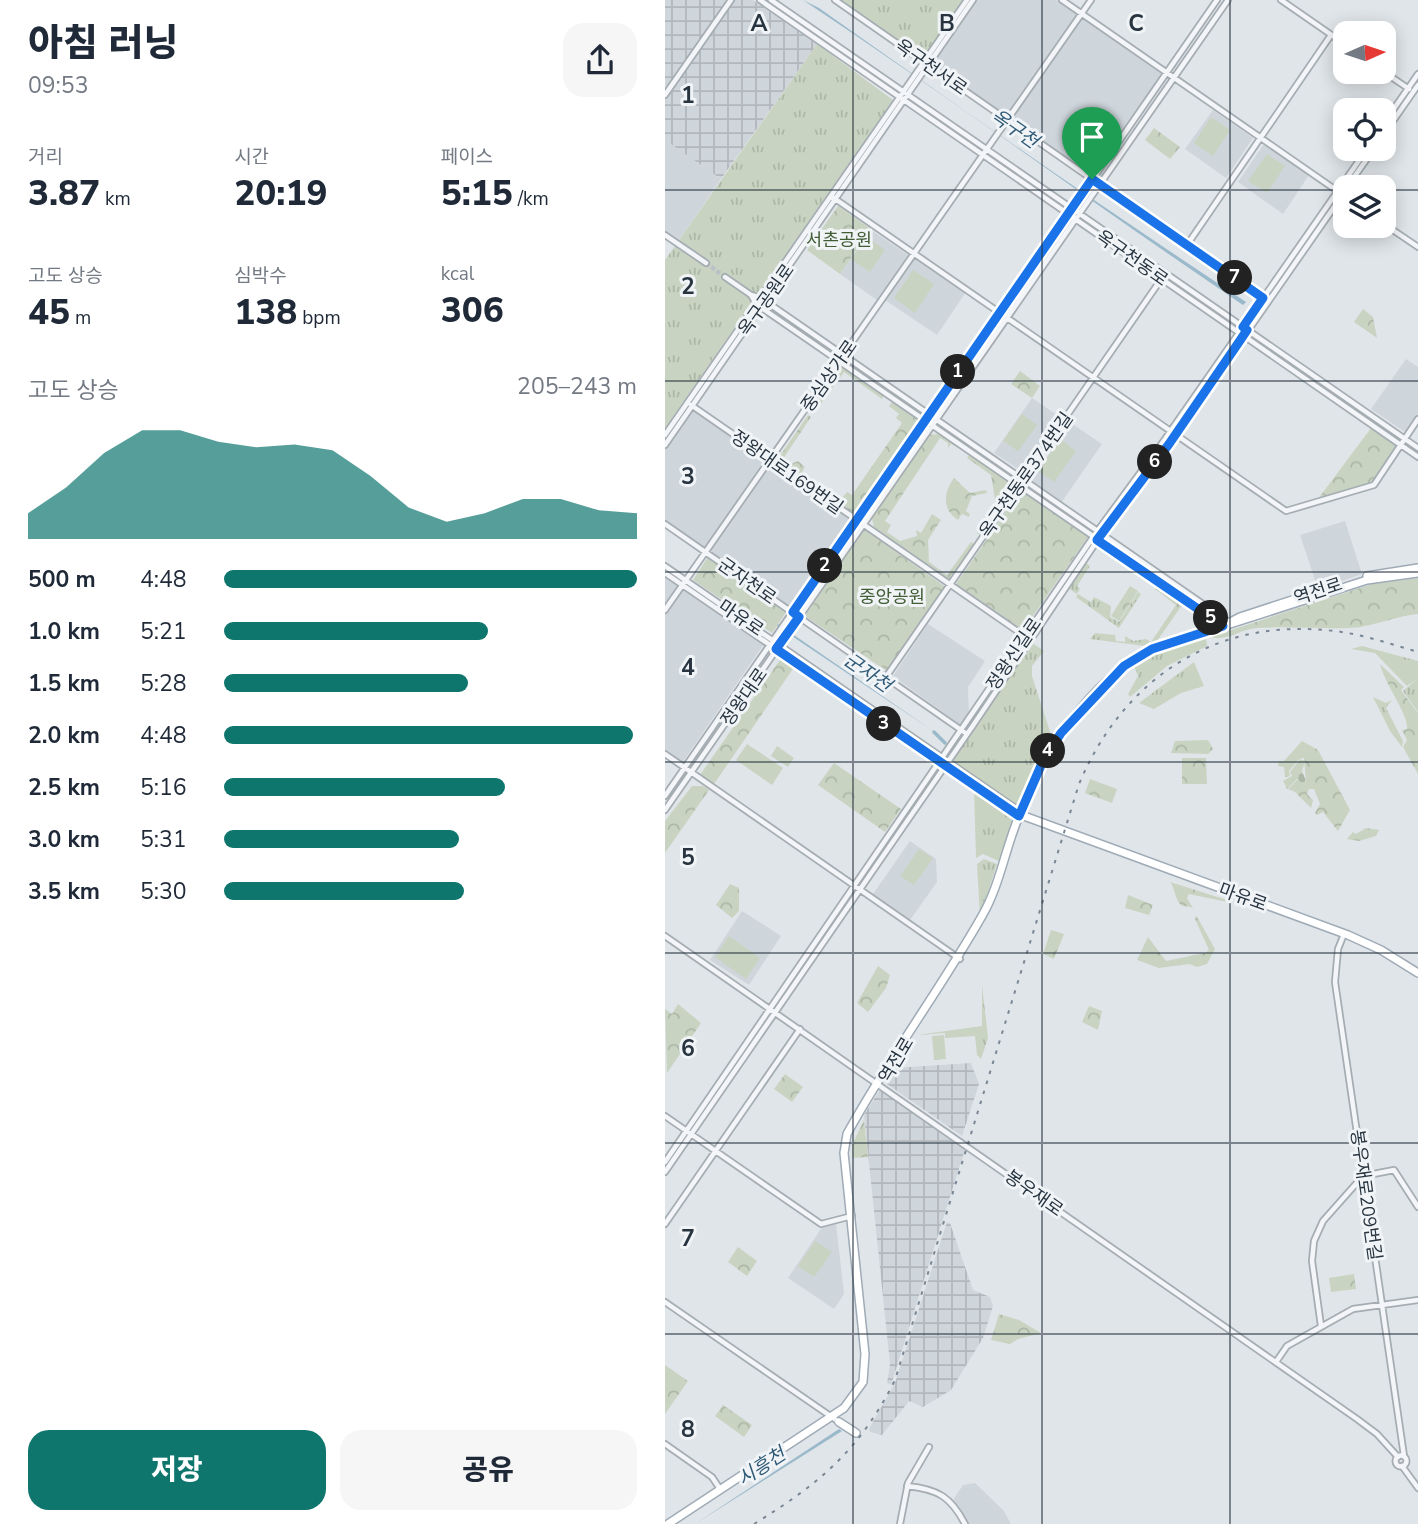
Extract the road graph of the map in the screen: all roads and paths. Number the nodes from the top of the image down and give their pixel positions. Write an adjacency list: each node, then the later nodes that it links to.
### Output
1 (731, 0): 24 (street)
2 (760, 0): 22 (street, 옥구천동로)
3 (771, 0): 20 (street, 옥구천동로)
4 (835, 0): 14 (street, 옥구천서로)
5 (967, 0): 14 (street)
6 (973, 0): 14 (street)
7 (1062, 0): 12 (street)
8 (1091, 0): 12 (street)
9 (1217, 0): 15 (street)
10 (1228, 0): 17 (street)
11 (1281, 0): 13 (street)
12 (1081, 13): 15 (street); 30 (street)
13 (1331, 35): 31 (street)
14 (926, 64): 19 (street, 옥구공원로); 30 (street, 옥구천서로)
15 (1167, 73): 17 (street); 33 (street)
16 (1418, 74): 23 (street)
17 (1174, 77): 31 (street); 34 (street)
18 (1397, 81): 23 (street)
19 (911, 84): 20 (street); 25 (street, 옥구공원로); 26 (street)
20 (894, 85): 25 (street, 옥구천동로)
21 (1418, 85): 23 (street)
22 (888, 89): 25 (street, 옥구천동로); 27 (street)
23 (1411, 90): 28 (street); 29 (street)
24 (665, 95)
25 (904, 95): 26 (street, 옥구천동로); 27 (street, 옥구공원로)
26 (913, 102): 27 (street); 32 (street, 옥구천동로)
27 (896, 106): 36 (street, 옥구공원로)
28 (1396, 108)
29 (1396, 114)
30 (1007, 120): 32 (street, 중심상가로); 33 (street, 옥구천서로)
31 (1261, 138): 35 (street); 43 (street)
32 (985, 152): 39 (street, 옥구천동로); 45 (street, 중심상가로)
33 (1092, 179): 34 (street, 옥구천서로); 39 (street, 정왕대로)
34 (1099, 184): 40 (street, 정왕대로); 43 (street, 옥구천서로)
35 (1333, 185)
36 (834, 197): 45 (street); 52 (street, 옥구공원로)
37 (1333, 206): 51 (street, 정왕신길로)
38 (1333, 208): 53 (street, 정왕신길로)
39 (1070, 211): 40 (street, 옥구천동로); 55 (street, 정왕대로)
40 (1077, 216): 47 (street, 옥구천동로); 49 (street, 옥구천동로); 56 (street, 정왕대로)
41 (1396, 232): 44 (street)
42 (665, 235): 46 (street)
43 (1187, 245): 51 (street, 옥구천서로)
44 (1418, 247)
45 (914, 253): 55 (street); 59 (street, 중심상가로)
46 (706, 264)
47 (1165, 273): 49 (street, 옥구천동로374번길); 57 (street, 옥구천동로)
48 (725, 277): 50 (street)
49 (1161, 278): 58 (street, 옥구천동로); 61 (street, 옥구천동로374번길)
50 (751, 295): 52 (street); 54 (street)
51 (1263, 298): 53 (street, 옥구천서로); 57 (street, 정왕신길로)
52 (764, 300): 54 (street, 옥구공원로); 59 (street)
53 (1268, 302): 57 (street, 정왕신길로)
54 (759, 306): 60 (street); 62 (street, 옥구공원로)
55 (1000, 313): 56 (street); 63 (street, 정왕대로)
56 (1007, 318): 61 (street); 65 (street, 정왕대로)
57 (1245, 328): 58 (street, 정왕신길로); 76 (street, 옥구천동로)
58 (1241, 334): 74 (street, 정왕신길로); 78 (street, 옥구천동로)
59 (844, 355): 60 (street, 중심상가로); 64 (street)
60 (839, 361): 69 (street); 81 (street, 중심상가로)
61 (1093, 378): 74 (street); 82 (street, 옥구천동로374번길)
62 (690, 405): 75 (street, 옥구공원로); 77 (street, 옥구공원로); 81 (street, 정왕대로169번길)
63 (936, 405): 64 (street); 66 (street, 정왕대로)
64 (921, 409): 66 (street)
65 (943, 410): 67 (street, 정왕대로); 70 (street)
66 (929, 414): 67 (street); 69 (street, 정왕대로)
67 (936, 419): 70 (street); 71 (street, 정왕대로)
68 (1418, 419): 76 (street)
69 (925, 420): 71 (street); 83 (street, 정왕대로)
70 (943, 424): 82 (street)
71 (932, 425): 72 (street); 73 (street, 정왕대로)
72 (940, 430): 73 (street); 82 (street)
73 (926, 433): 85 (street, 정왕대로)
74 (1173, 433): 78 (street); 86 (street, 정왕신길로)
75 (665, 435)
76 (1405, 439): 78 (street); 79 (street, 옥구천동로)
77 (665, 445)
78 (1401, 445): 80 (street, 옥구천동로)
79 (1418, 448)
80 (1418, 457)
81 (771, 461): 83 (street, 정왕대로169번길); 87 (street, 중심상가로)
82 (1021, 483): 86 (street); 93 (street, 옥구천동로374번길)
83 (856, 520): 85 (street, 정왕대로169번길); 95 (street, 정왕대로)
84 (665, 524): 87 (street, 군자천로)
85 (863, 525): 93 (street, 정왕대로169번길); 96 (street, 정왕대로)
86 (1097, 536): 97 (street); 98 (street, 정왕신길로)
87 (707, 553): 92 (street, 중심상가로); 95 (street, 군자천로)
88 (665, 566): 92 (street, 마유로)
89 (1418, 568): 97 (main road, 역전로)
90 (665, 573): 92 (street, 마유로)
91 (1418, 573): 97 (main road, 역전로)
92 (685, 583): 94 (street, 중심상가로); 99 (street, 마유로)
93 (951, 585): 98 (street, 정왕대로169번길); 101 (street, 옥구천동로374번길)
94 (665, 610)
95 (791, 614): 96 (street, 군자천로); 99 (street, 정왕대로)
96 (797, 619): 100 (street, 정왕대로); 101 (street, 군자천로)
97 (1227, 624): 109 (main road, 역전로)
98 (1028, 638): 102 (street, 정왕신길로)
99 (773, 640): 100 (street, 마유로); 105 (street, 정왕대로)
100 (780, 645): 104 (street, 마유로); 106 (street, 정왕대로)
101 (886, 677): 102 (street, 군자천로)
102 (965, 732): 104 (street, 정왕신길로)
103 (665, 754): 105 (street)
104 (944, 762): 109 (street, 마유로); 110 (street, 정왕신길로)
105 (685, 768): 106 (street); 107 (street, 정왕대로)
106 (691, 772): 108 (street, 정왕대로); 110 (street)
107 (665, 796)
108 (665, 810)
109 (1021, 815): 111 (main road, 마유로); 113 (main road, 역전로)
110 (858, 888): 113 (street); 115 (street, 정왕신길로)
111 (1344, 934): 114 (main road, 마유로); 123 (street, 봉우재로209번길)
112 (665, 936): 115 (street, 봉우재로)
113 (958, 958): 117 (main road, 역전로)
114 (1418, 973)
115 (774, 1011): 116 (street, 봉우재로); 119 (street, 정왕신길로)
116 (800, 1029): 117 (street, 봉우재로); 120 (street)
117 (880, 1085): 125 (main road, 역전로); 131 (street, 봉우재로)
118 (665, 1116): 119 (street)
119 (689, 1132): 120 (street); 121 (street, 정왕신길로); 122 (street, 정왕신길로)
120 (716, 1151): 125 (street); 126 (street)
121 (665, 1162)
122 (665, 1172)
123 (1363, 1176): 124 (street); 129 (street, 봉우재로209번길); 130 (street)
124 (1418, 1207)
125 (851, 1216): 132 (main road, 역전로)
126 (665, 1224)
127 (1418, 1300): 129 (street)
128 (665, 1302): 132 (street)
129 (1382, 1306): 130 (street); 136 (street, 봉우재로209번길)
130 (1321, 1326): 131 (street)
131 (1276, 1362): 136 (street, 봉우재로)
132 (835, 1419): 133 (main road); 142 (main road, 역전로)
133 (856, 1433)
134 (665, 1444): 142 (street)
135 (929, 1447): 140 (street)
136 (1401, 1457): 137 (street); 137 (street)
137 (1402, 1466): 139 (street)
138 (1418, 1475): 139 (street)
139 (1409, 1476): 141 (street)
140 (907, 1486): 144 (street); 145 (street)
141 (1418, 1488)
142 (720, 1489): 143 (main road, 역전로)
143 (669, 1524)
144 (901, 1524)
145 (965, 1524)

